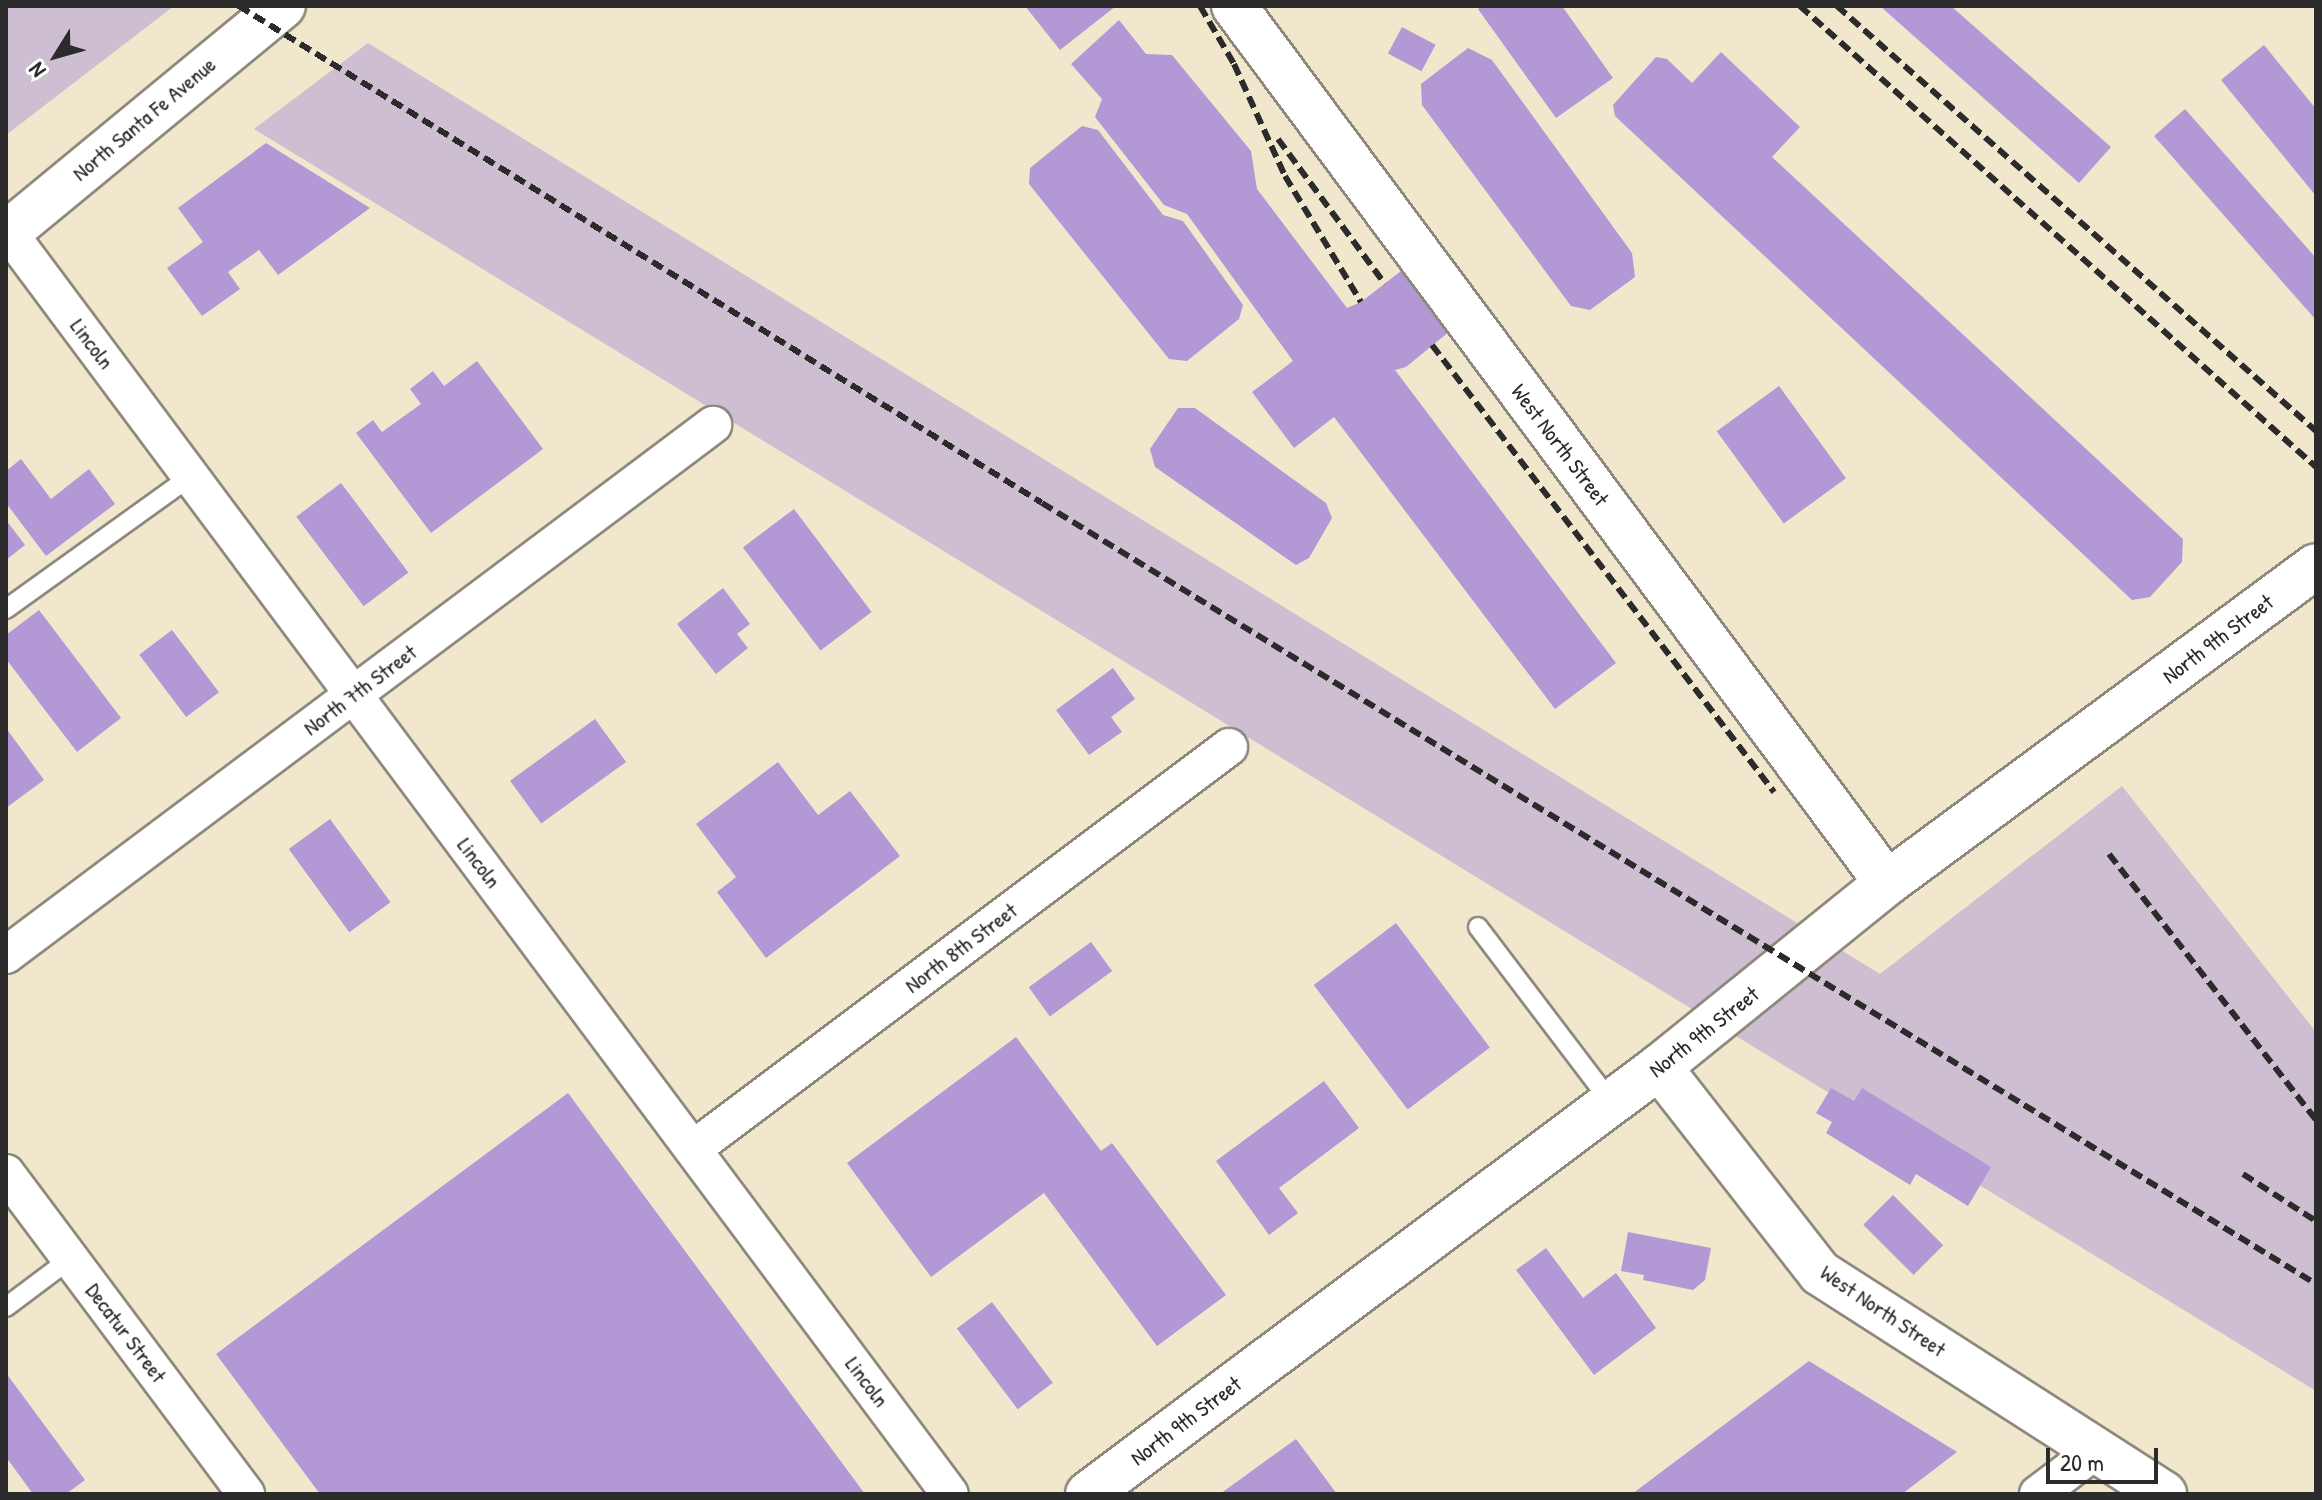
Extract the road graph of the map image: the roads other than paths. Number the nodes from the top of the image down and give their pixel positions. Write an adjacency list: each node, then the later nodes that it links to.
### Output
1 (283, 6): 3 (main road, North Santa Fe Avenue)
2 (1234, 6): 10 (main road, West North Street)
3 (7, 232): 5 (street, Lincoln)
4 (713, 425): 8 (street, North 7th Street)
5 (191, 476): 7 (lane); 8 (street, Lincoln)
6 (2316, 566): 10 (main road, North 9th Street)
7 (6, 609)
8 (353, 695): 12 (street, North 7th Street); 15 (street, Lincoln)
9 (1229, 747): 15 (street, North 8th Street)
10 (1887, 883): 13 (main road, North 9th Street)
11 (1478, 927): 14 (lane)
12 (6, 955)
13 (1659, 1067): 14 (main road, North 9th Street); 19 (main road, West North Street)
14 (1611, 1102): 22 (main road, North 9th Street)
15 (693, 1149): 21 (street, Lincoln)
16 (6, 1173): 17 (street, Decatur Street)
17 (70, 1259): 18 (lane); 20 (street, Decatur Street)
18 (6, 1307)
19 (2095, 1451): 23 (street); 24 (main road, West North Street)
20 (240, 1492)
21 (950, 1494)
22 (1088, 1494)
23 (2038, 1494)
24 (2164, 1494)

